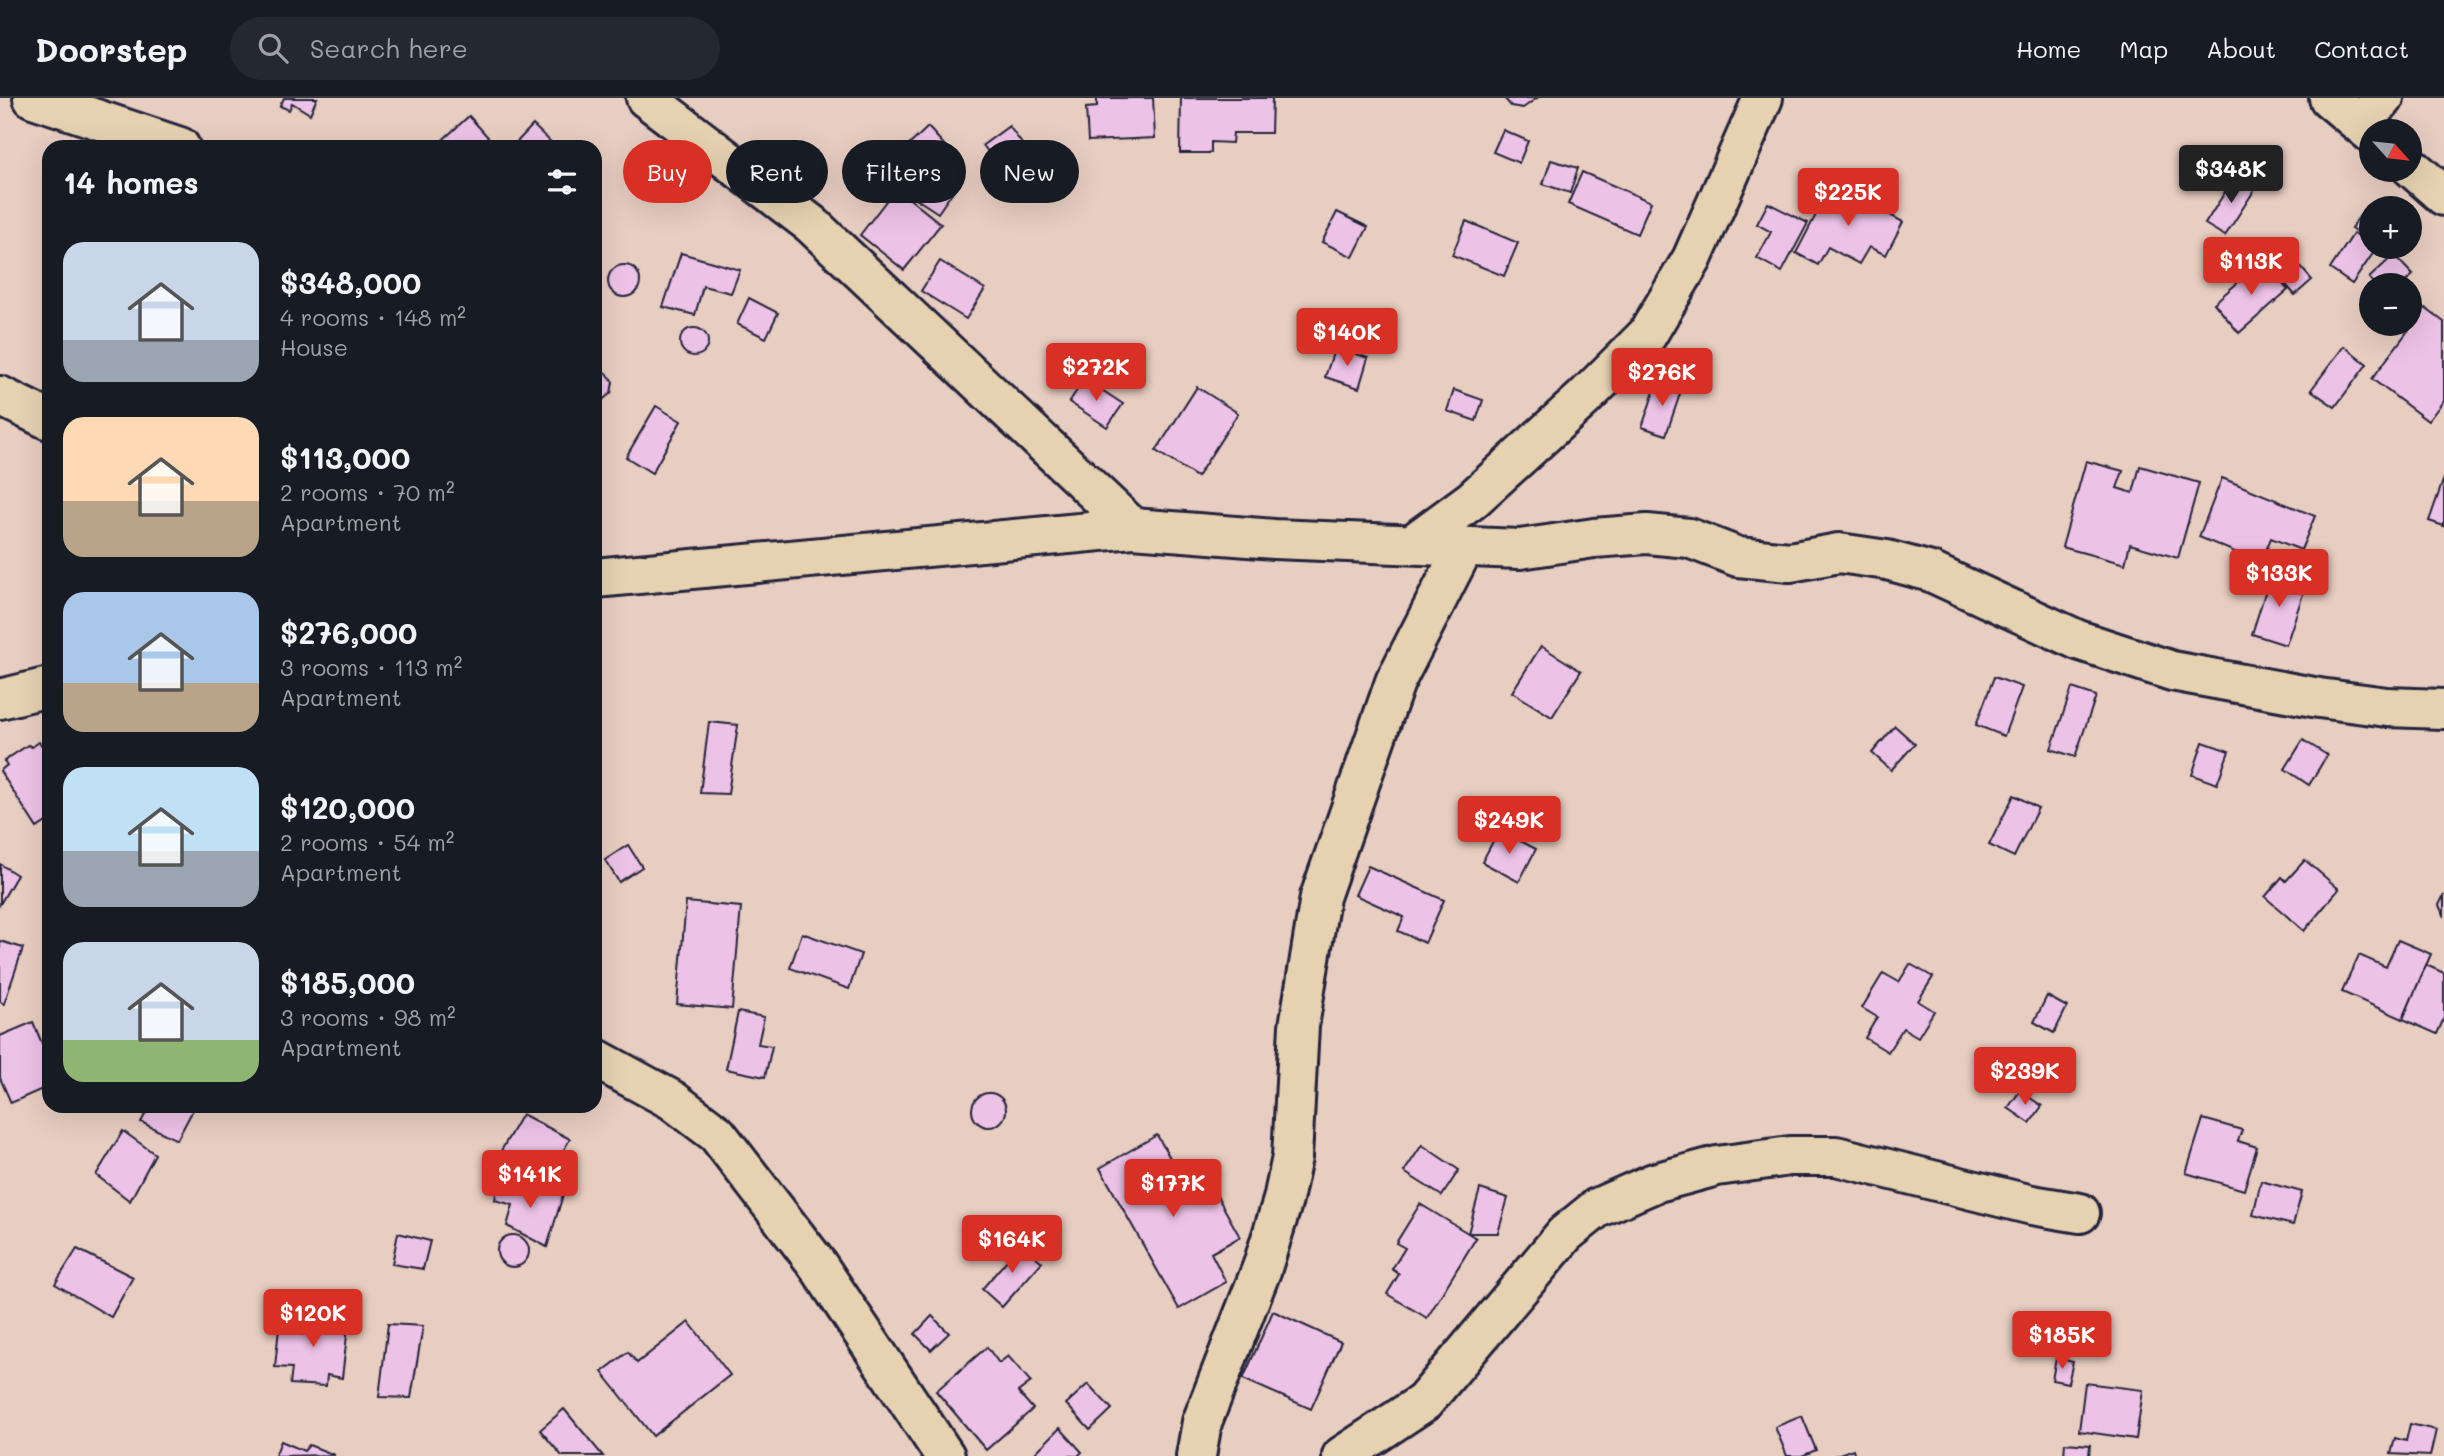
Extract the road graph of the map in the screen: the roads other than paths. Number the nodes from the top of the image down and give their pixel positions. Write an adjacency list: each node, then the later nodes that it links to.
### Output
1 (33, 98): 6 (street)
2 (646, 98): 11 (street)
3 (1763, 98): 12 (street)
4 (2329, 98): 5 (street)
5 (2372, 118)
6 (159, 140)
7 (2422, 177): 8 (street)
8 (2444, 196)
9 (0, 396): 10 (street)
10 (42, 417)
11 (1133, 528): 12 (street); 14 (street)
12 (1415, 542): 13 (street)
13 (1464, 547): 17 (street); 20 (street)
14 (602, 577)
15 (42, 689): 16 (street)
16 (0, 699)
17 (2444, 709)
18 (602, 1062): 21 (street)
19 (2080, 1213): 23 (street)
20 (1199, 1439): 22 (street)
21 (945, 1456)
22 (1171, 1456)
23 (1342, 1456)

